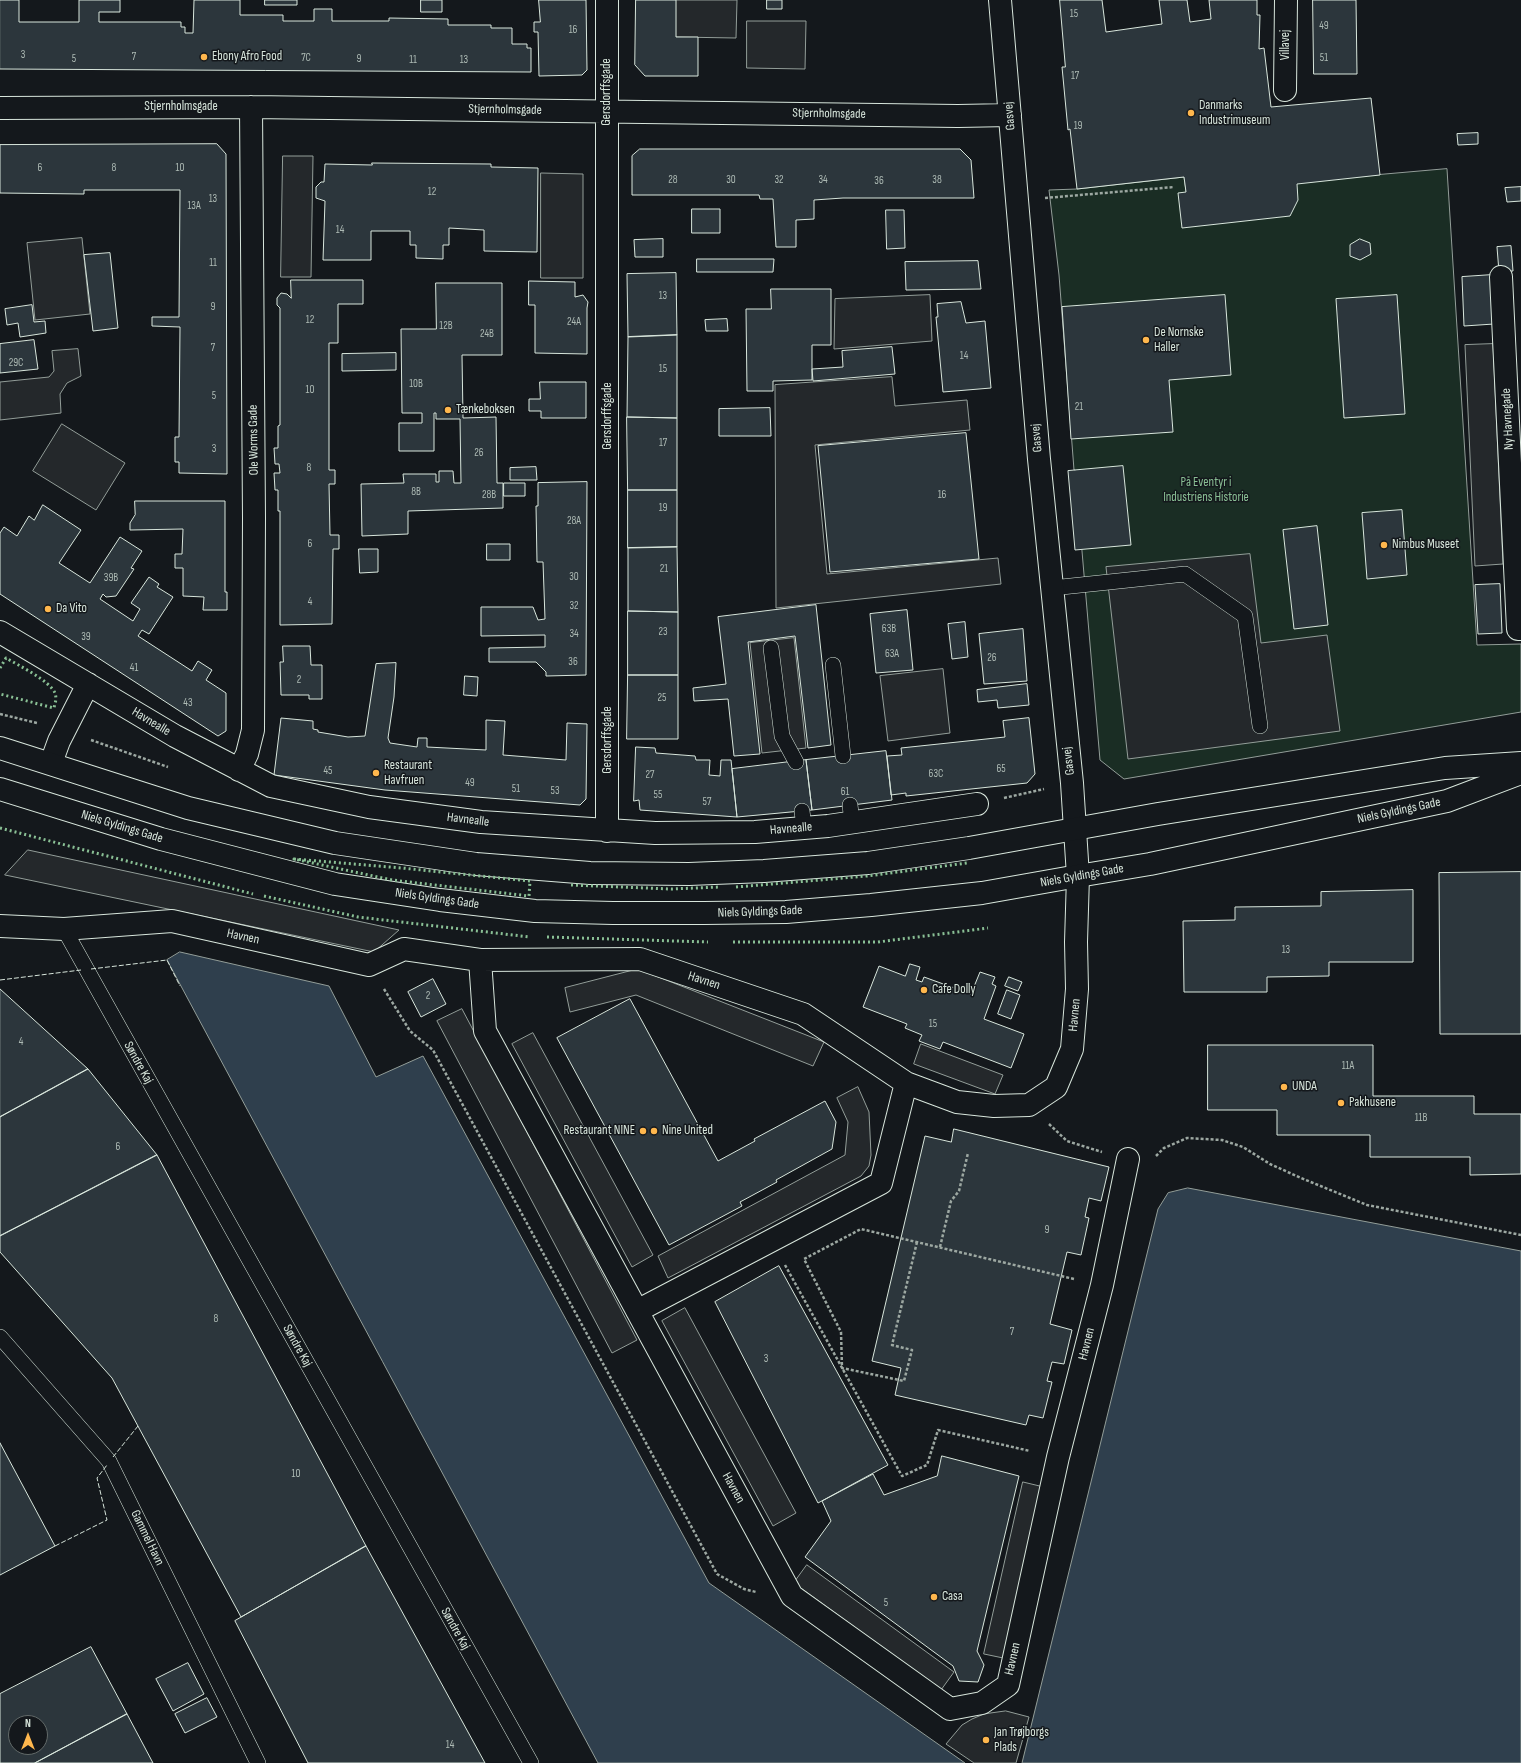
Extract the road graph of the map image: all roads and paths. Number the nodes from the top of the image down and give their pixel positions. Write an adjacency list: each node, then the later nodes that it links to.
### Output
1 (608, 0): 7 (street, Gersdorffsgade)
2 (1000, 0): 8 (street, Gasvej)
3 (1286, 0): 4 (street, Villavej)
4 (1285, 90)
5 (251, 107): 6 (street, Stjernholmsgade); 7 (street, Stjernholmsgade); 24 (street, Ole Worms Gade)
6 (0, 108)
7 (607, 111): 8 (street, Stjernholmsgade); 30 (street, Gersdorffsgade)
8 (1010, 115): 10 (street, Gasvej)
9 (1174, 187): 10 (path)
10 (1017, 201): 12 (street, Gasvej)
11 (1502, 277): 13 (street, Ny Havnegade)
12 (1052, 588): 18 (lane); 26 (street, Gasvej)
13 (1521, 629)
14 (0, 632): 17 (street, Havnealle)
15 (771, 648): 21 (lane)
16 (833, 665): 20 (lane)
17 (88, 684): 22 (street); 24 (street, Havnealle)
18 (1260, 726)
19 (0, 748): 22 (street)
20 (843, 756)
21 (796, 762)
22 (51, 763): 29 (street)
23 (1521, 763): 29 (street)
24 (239, 770): 30 (street, Havnealle)
25 (1521, 773): 31 (street, Niels Gyldings Gade)
26 (1072, 783): 28 (path); 29 (street, Gasvej)
27 (0, 789): 31 (street, Niels Gyldings Gade)
28 (977, 804): 30 (street, Havnealle)
29 (1075, 829): 31 (street, Gasvej)
30 (607, 831)
31 (1078, 876): 37 (street, Havnen)
32 (0, 926): 33 (street, Havnen)
33 (64, 929): 35 (street, Havnen); 51 (lane, Søndre Kaj)
34 (480, 960): 35 (street, Havnen); 36 (street, Havnen); 45 (street, Havnen)
35 (369, 965): 49 (path)
36 (906, 1083): 37 (street, Havnen); 45 (street)
37 (1029, 1105): 39 (path)
38 (968, 1153): 42 (path)
39 (1128, 1159): 40 (path); 48 (street, Havnen)
40 (1521, 1235)
41 (917, 1242): 42 (path); 47 (path); 47 (path)
42 (940, 1247): 43 (path)
43 (1061, 1275)
44 (793, 1279): 47 (path)
45 (637, 1311): 49 (street, Havnen)
46 (0, 1337): 50 (lane, Gammel Havn)
47 (842, 1368): 48 (path)
48 (1058, 1457): 49 (street, Havnen)
49 (792, 1596)
50 (258, 1763)
51 (530, 1763)

